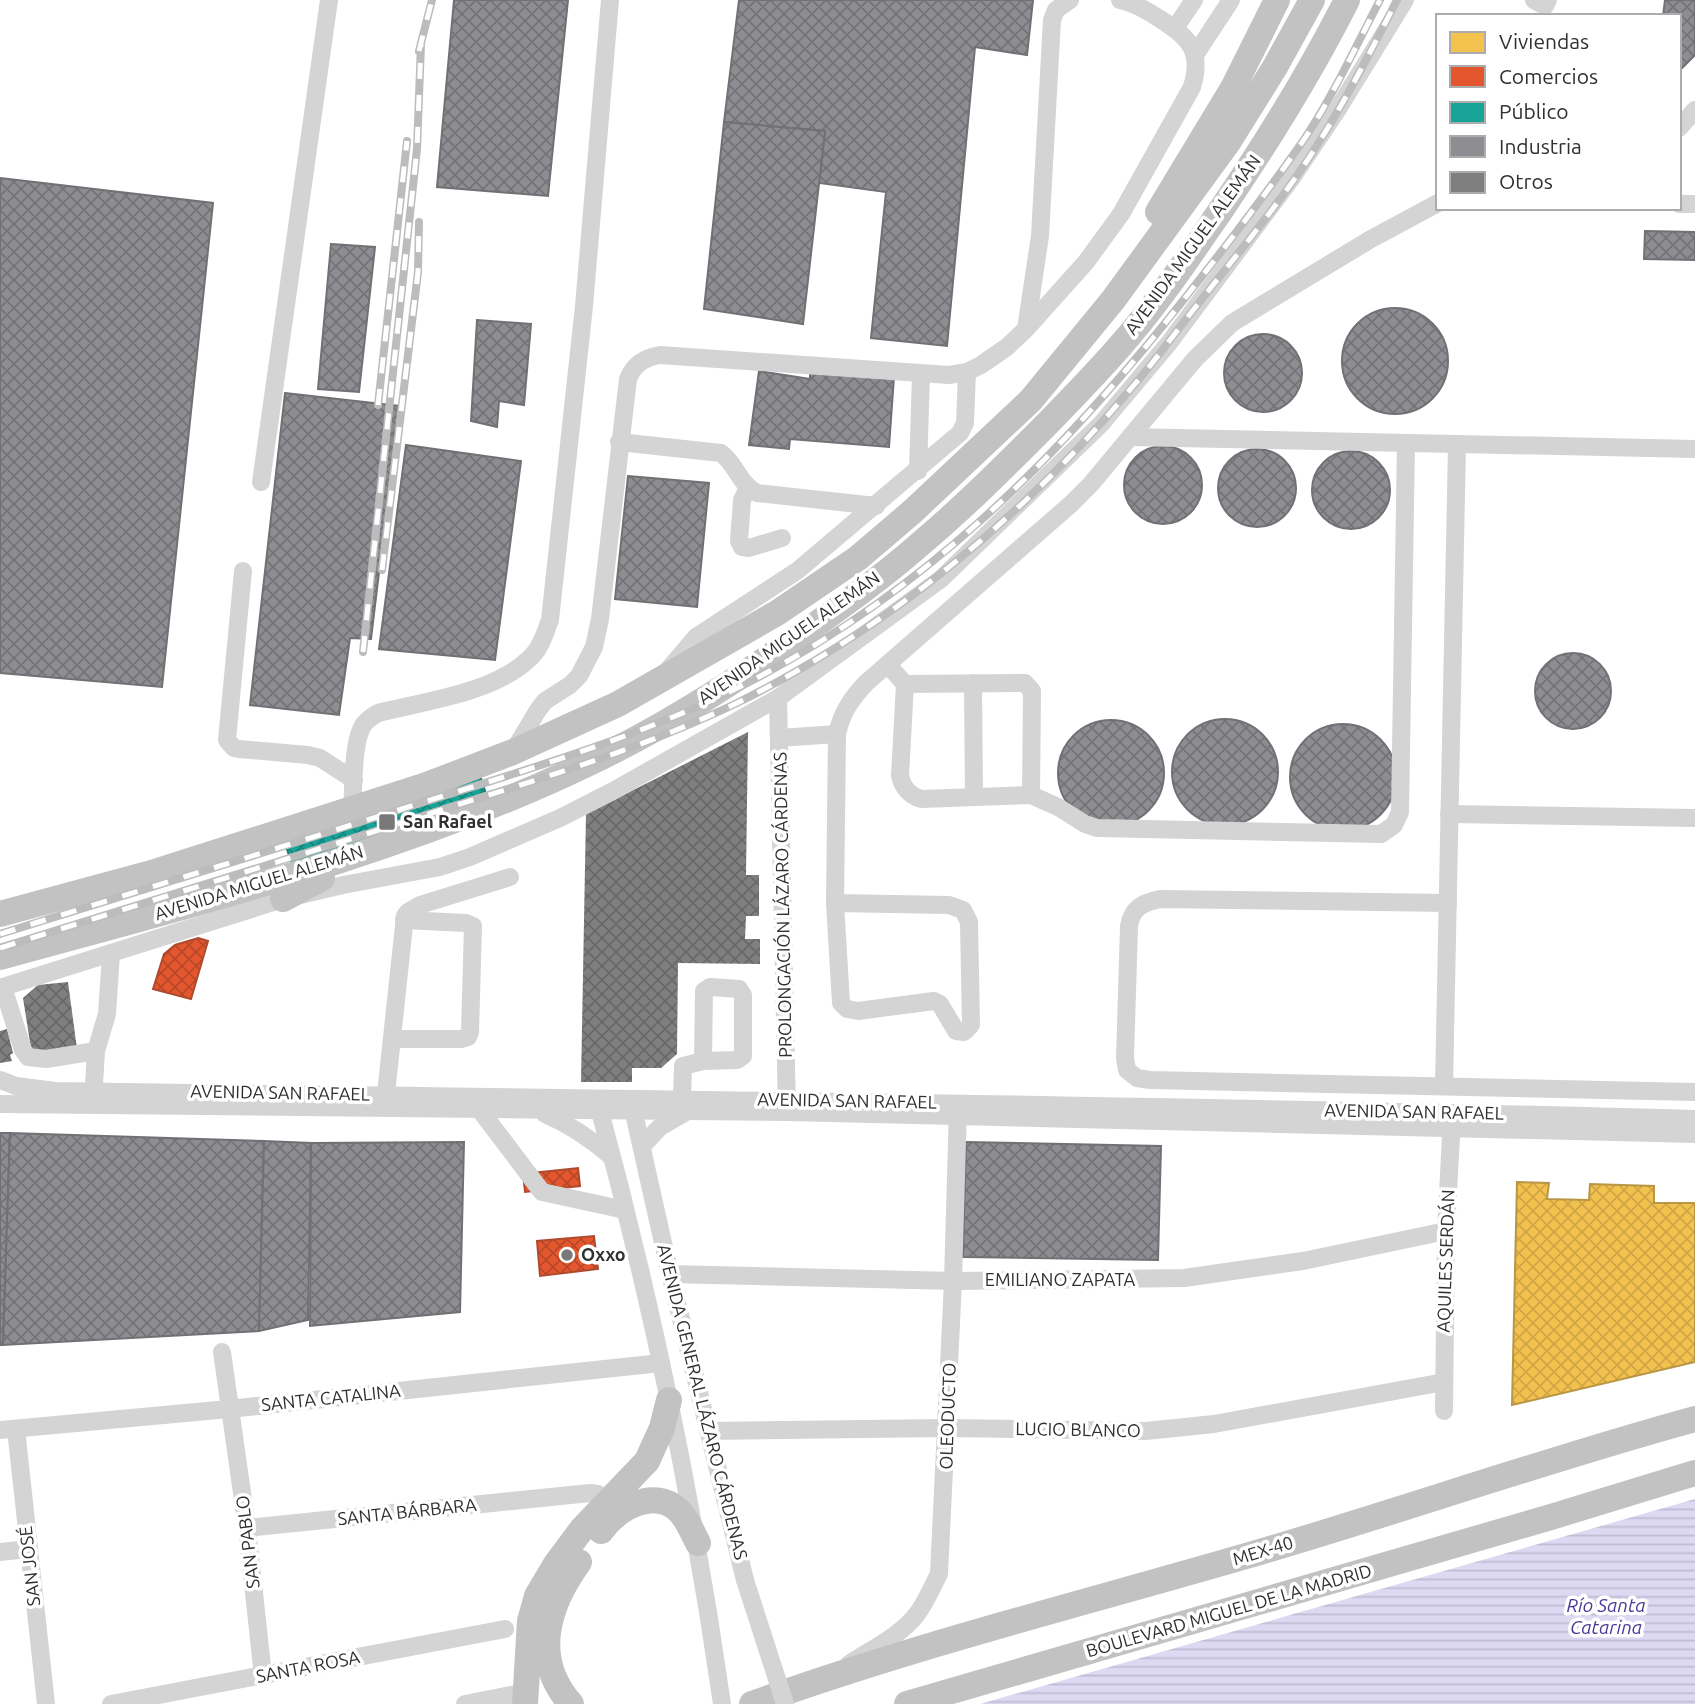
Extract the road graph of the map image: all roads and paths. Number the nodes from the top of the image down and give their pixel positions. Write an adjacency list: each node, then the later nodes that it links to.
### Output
1 (329, 0): 26 (street)
2 (610, 0): 39 (street)
3 (1070, 0): 17 (street)
4 (1120, 0): 11 (street)
5 (1194, 0): 11 (street)
6 (1231, 0): 12 (street)
7 (1277, 0): 16 (highway)
8 (1312, 0): 16 (highway, AVENIDA MIGUEL ALEMÁN)
9 (1347, 0): 45 (highway, AVENIDA MIGUEL ALEMÁN)
10 (1405, 0): 35 (street, AVENIDA MIGUEL ALEMÁN)
11 (1175, 28): 12 (street)
12 (1195, 55): 17 (street)
13 (1695, 110): 14 (street)
14 (1681, 126)
15 (1436, 204): 20 (street)
16 (1113, 300): 32 (highway, AVENIDA MIGUEL ALEMÁN)
17 (1026, 329): 18 (street)
18 (967, 372): 19 (street); 25 (street)
19 (921, 375): 21 (street); 25 (street)
20 (1130, 437): 22 (street); 31 (street)
21 (619, 442): 27 (street); 38 (street)
22 (1406, 443): 23 (street); 40 (street)
23 (1457, 445): 24 (street); 43 (street)
24 (1695, 449)
25 (918, 471): 28 (street)
26 (261, 482)
27 (748, 488): 28 (street); 29 (street)
28 (876, 506): 32 (street)
29 (782, 538)
30 (243, 571): 39 (street)
31 (888, 665): 34 (street); 36 (street)
32 (660, 680): 38 (highway, AVENIDA MIGUEL ALEMÁN)
33 (973, 683): 34 (street); 40 (street); 41 (street)
34 (905, 684): 41 (street)
35 (778, 698): 37 (street, PROLONGACIÓN LÁZARO CÁRDENAS); 48 (street, AVENIDA MIGUEL ALEMÁN)
36 (836, 734): 37 (street); 49 (street)
37 (779, 738): 69 (street, PROLONGACIÓN LÁZARO CÁRDENAS)
38 (513, 752): 42 (highway, AVENIDA MIGUEL ALEMÁN)
39 (354, 780): 42 (street)
40 (1031, 795): 41 (street)
41 (974, 797)
42 (352, 809): 46 (highway, AVENIDA MIGUEL ALEMÁN)
43 (1449, 814): 44 (street); 50 (street)
44 (1695, 818)
45 (382, 846): 48 (highway); 55 (highway, AVENIDA MIGUEL ALEMÁN)
46 (155, 872): 51 (highway, AVENIDA MIGUEL ALEMÁN); 53 (highway)
47 (510, 877): 52 (street)
48 (283, 899): 54 (street, AVENIDA MIGUEL ALEMÁN)
49 (835, 903): 49 (street)
50 (1448, 903): 61 (street); 61 (street)
51 (0, 914)
52 (404, 920): 57 (street); 57 (street)
53 (0, 929)
54 (111, 954): 56 (street, AVENIDA MIGUEL ALEMÁN); 58 (street)
55 (0, 957)
56 (1, 987): 58 (street)
57 (392, 1039): 63 (street)
58 (96, 1051): 64 (street)
59 (703, 1061): 68 (street)
60 (0, 1080): 64 (street, AVENIDA SAN RAFAEL)
61 (1444, 1086): 62 (street)
62 (1695, 1092)
63 (386, 1094): 64 (street, AVENIDA SAN RAFAEL); 65 (street, AVENIDA SAN RAFAEL)
64 (94, 1098): 66 (street, AVENIDA SAN RAFAEL); 70 (street, AVENIDA SAN RAFAEL)
65 (598, 1103): 67 (street, AVENIDA SAN RAFAEL); 71 (street, AVENIDA SAN RAFAEL); 77 (street, AVENIDA GENERAL LÁZARO CÁRDENAS)
66 (0, 1104)
67 (632, 1104): 68 (street, AVENIDA SAN RAFAEL); 76 (street, AVENIDA GENERAL LÁZARO CÁRDENAS)
68 (684, 1105): 69 (street, AVENIDA SAN RAFAEL); 76 (street)
69 (787, 1106): 72 (street, AVENIDA SAN RAFAEL)
70 (480, 1110): 71 (street, AVENIDA SAN RAFAEL); 78 (street)
71 (536, 1110): 77 (street)
72 (958, 1110): 74 (street, AVENIDA SAN RAFAEL); 81 (street, OLEODUCTO)
73 (1695, 1119): 74 (street, AVENIDA SAN RAFAEL)
74 (1452, 1120): 75 (street, AVENIDA SAN RAFAEL); 79 (street, AQUILES SERDÁN)
75 (1695, 1134)
76 (642, 1146): 80 (street, AVENIDA GENERAL LÁZARO CÁRDENAS)
77 (612, 1158): 78 (street, AVENIDA GENERAL LÁZARO CÁRDENAS)
78 (625, 1210): 83 (street, AVENIDA GENERAL LÁZARO CÁRDENAS)
79 (1446, 1231): 81 (street, EMILIANO ZAPATA); 84 (street, AQUILES SERDÁN)
80 (670, 1274): 81 (street, EMILIANO ZAPATA); 91 (street, AVENIDA GENERAL LÁZARO CÁRDENAS)
81 (953, 1281): 89 (street, OLEODUCTO)
82 (222, 1352): 86 (street, SAN PABLO)
83 (661, 1363): 85 (street, AVENIDA GENERAL LÁZARO CÁRDENAS); 86 (street, SANTA CATALINA)
84 (1444, 1382): 87 (street, AQUILES SERDÁN); 89 (street, LUCIO BLANCO)
85 (669, 1400): 94 (highway); 97 (street, AVENIDA GENERAL LÁZARO CÁRDENAS)
86 (229, 1409): 90 (street, SANTA CATALINA); 95 (street, SAN PABLO)
87 (1444, 1411)
88 (1695, 1419): 102 (highway, MEX-40)
89 (947, 1428): 91 (street, LUCIO BLANCO); 102 (street, OLEODUCTO)
90 (8, 1429): 98 (street, SAN JOSÉ)
91 (708, 1432): 110 (street, AVENIDA GENERAL LÁZARO CÁRDENAS, bridge)
92 (1695, 1473): 111 (highway, BOULEVARD MIGUEL DE LA MADRID)
93 (566, 1495): 94 (street, SANTA BÁRBARA); 95 (street, SANTA BÁRBARA); 96 (street)
94 (609, 1510): 96 (highway); 97 (highway); 107 (highway)
95 (247, 1528): 101 (street, SAN PABLO)
96 (582, 1529): 103 (highway)
97 (698, 1543): 108 (street, AVENIDA GENERAL LÁZARO CÁRDENAS)
98 (28, 1549): 99 (street); 104 (street, SAN JOSÉ)
99 (0, 1552)
100 (505, 1629): 101 (street, SANTA ROSA)
101 (263, 1676): 105 (street, SANTA ROSA)
102 (829, 1676): 109 (highway)
103 (526, 1698): 106 (street)
104 (46, 1704)
105 (111, 1704)
106 (465, 1704)
107 (571, 1704)
108 (723, 1704)
109 (752, 1704)
110 (785, 1704)
111 (907, 1704)

